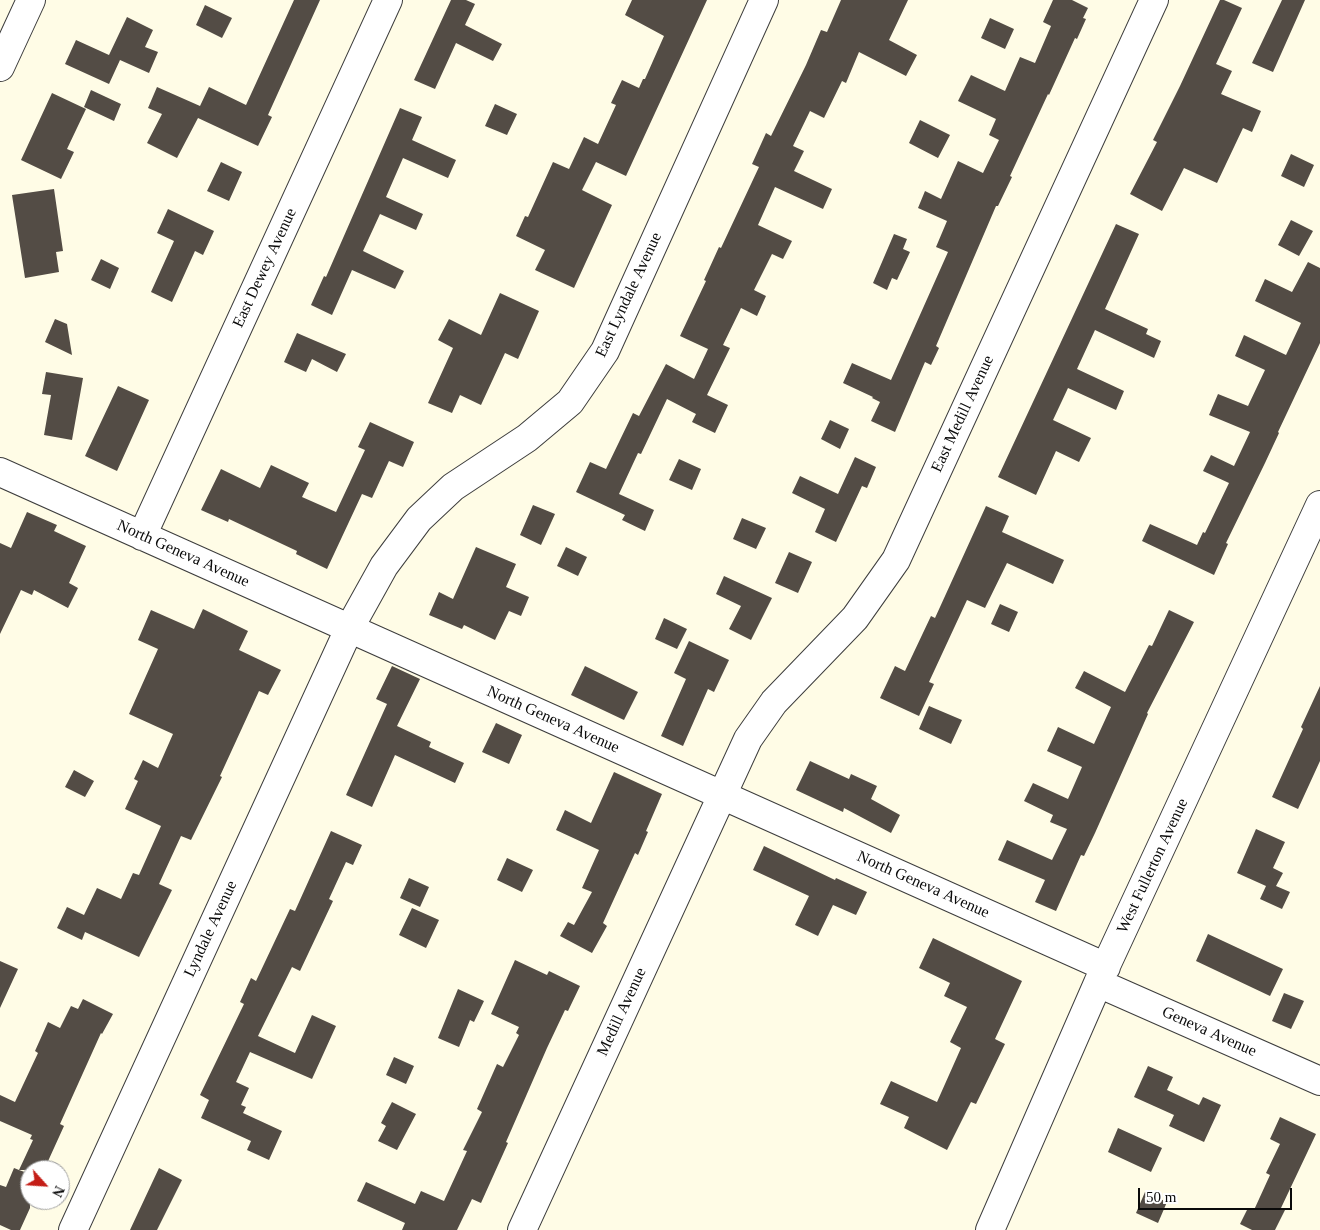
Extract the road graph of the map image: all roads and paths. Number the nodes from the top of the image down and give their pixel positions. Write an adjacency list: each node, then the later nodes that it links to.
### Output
1 (31, 0): 5 (street)
2 (388, 0): 8 (street, East Dewey Avenue)
3 (764, 0): 9 (street, East Lyndale Avenue)
4 (1154, 0): 10 (street, East Medill Avenue)
5 (0, 67)
6 (0, 472): 8 (street, North Geneva Avenue)
7 (1320, 505): 11 (street, West Fullerton Avenue)
8 (142, 536): 9 (street, North Geneva Avenue)
9 (350, 628): 10 (street, North Geneva Avenue); 13 (street, Lyndale Avenue)
10 (721, 795): 11 (street, North Geneva Avenue); 14 (street, Medill Avenue)
11 (1102, 975): 12 (street, Geneva Avenue); 15 (street, West Fullerton Avenue)
12 (1320, 1081)
13 (73, 1230)
14 (522, 1230)
15 (990, 1230)

